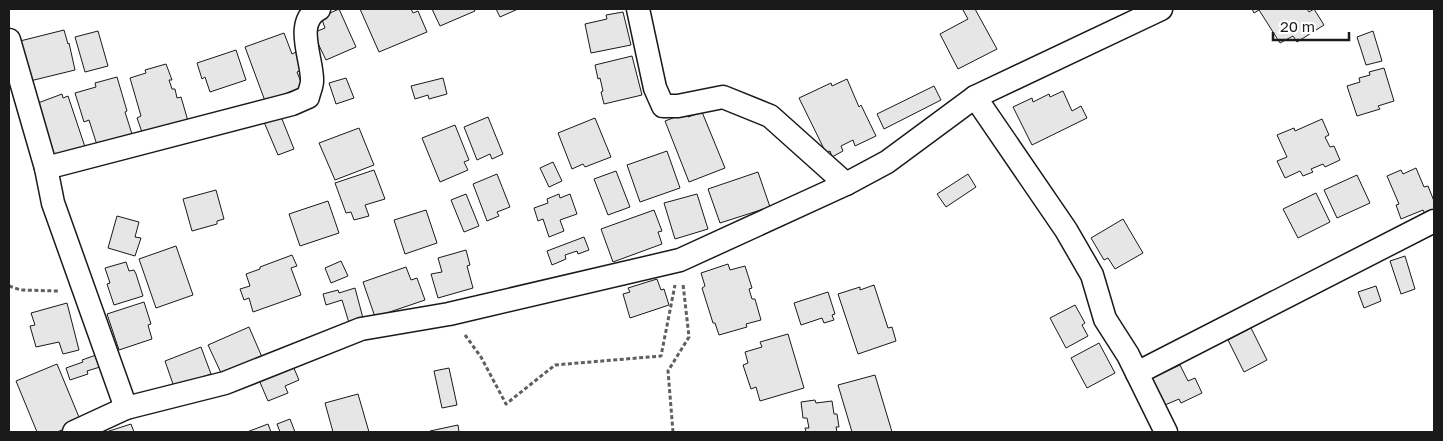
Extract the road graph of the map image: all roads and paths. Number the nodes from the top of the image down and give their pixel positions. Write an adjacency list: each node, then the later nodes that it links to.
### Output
1 (318, 9): 6 (street)
2 (638, 9): 7 (street)
3 (1161, 9): 5 (street)
4 (9, 40): 6 (street)
5 (974, 97): 7 (street); 13 (street)
6 (46, 168): 11 (street)
7 (846, 184): 9 (street)
8 (1434, 220): 13 (street)
9 (680, 260): 12 (street); 12 (path); 16 (path)
10 (9, 286): 11 (path)
11 (86, 296): 14 (street)
12 (449, 314): 14 (street)
13 (1136, 373): 17 (street)
14 (126, 408): 15 (street)
15 (74, 432)
16 (673, 432)
17 (1166, 432)

